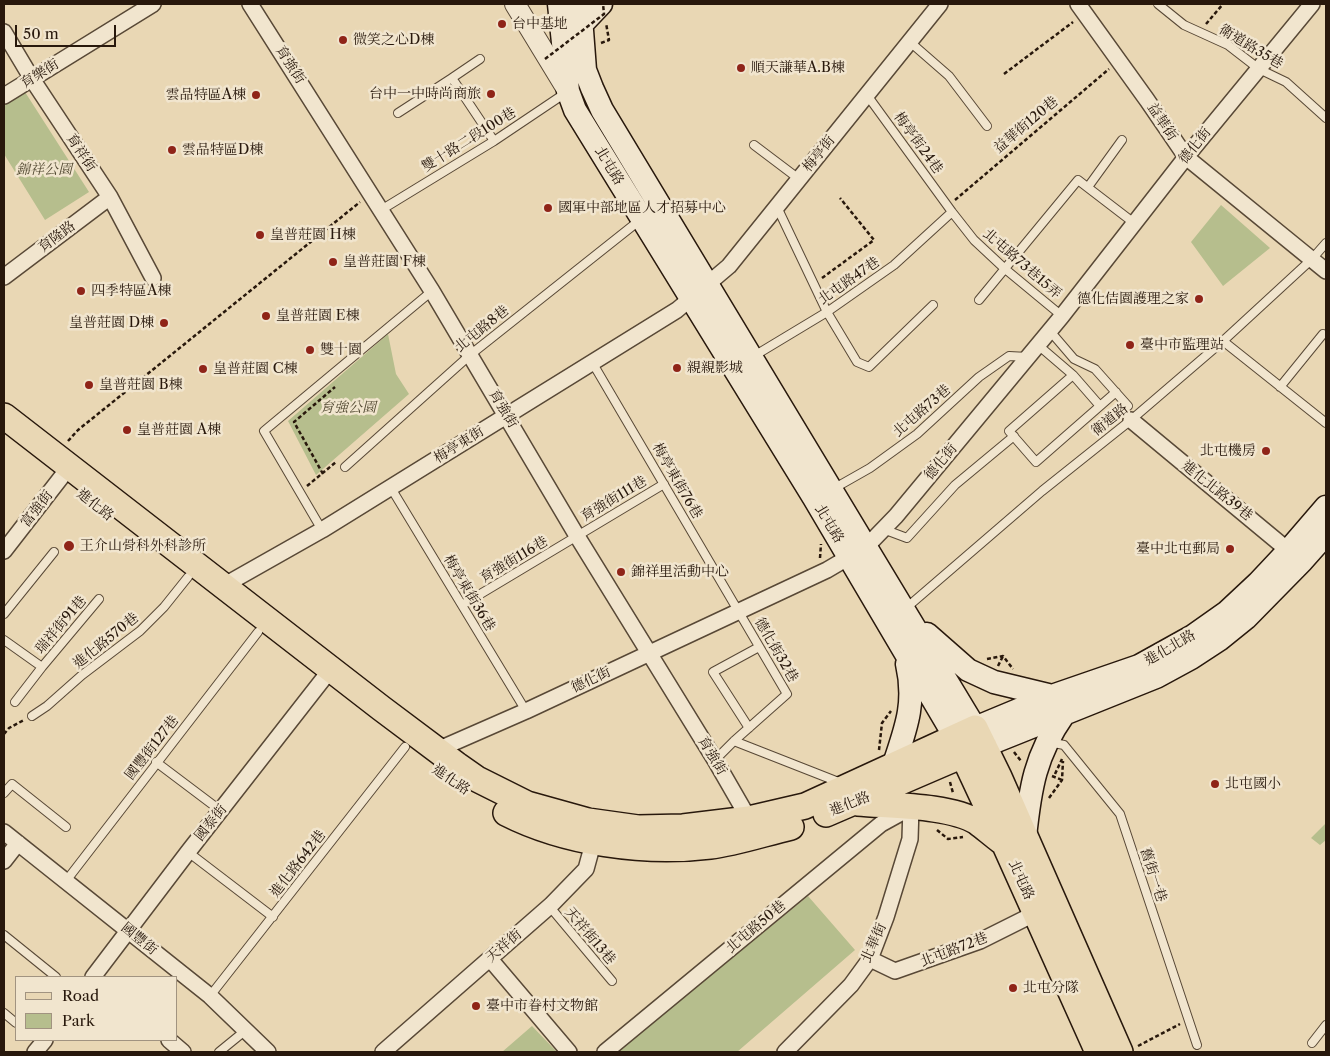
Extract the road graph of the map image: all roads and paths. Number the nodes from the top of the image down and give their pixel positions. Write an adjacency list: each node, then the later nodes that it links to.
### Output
1 (153, 4): 22 (street, 育樂街)
2 (250, 4): 35 (street, 育強街)
3 (515, 4): 23 (street)
4 (559, 4): 23 (main road, 北屯路)
5 (940, 4): 15 (street, 梅亭街)
6 (1158, 4): 13 (lane, 衛道路35巷)
7 (1223, 4): 13 (path)
8 (1312, 4): 19 (street, 德化街)
9 (603, 7): 11 (main road); 14 (path); 17 (path, bridge)
10 (1081, 8): 18 (street, 益華街); 20 (path)
11 (581, 14): 51 (main road, 北屯路)
12 (4, 32): 22 (street, 育祥街)
13 (1199, 33): 19 (lane, 衛道路35巷)
14 (609, 40)
15 (910, 42): 24 (street, 梅亭街); 28 (lane)
16 (480, 59): 21 (lane)
17 (545, 59)
18 (1118, 61): 32 (street, 益華街); 39 (path, 益華街120巷)
19 (1259, 69): 27 (lane, 衛道路35巷); 32 (street, 德化街)
20 (1004, 74)
21 (452, 78): 26 (lane); 30 (lane)
22 (32, 79): 25 (street, 育樂街); 36 (street, 育祥街)
23 (568, 91): 30 (lane, 雙十路二段100巷); 41 (main road, 北屯路)
24 (867, 95): 33 (street, 梅亭街); 39 (lane, 梅亭街24巷)
25 (4, 96)
26 (398, 113)
27 (1326, 118)
28 (987, 126)
29 (1122, 140): 34 (lane)
30 (494, 141): 40 (lane, 雙十路二段100巷)
31 (754, 145): 33 (lane)
32 (1186, 158): 42 (street, 德化街); 44 (street, 益華街)
33 (799, 179): 38 (street, 梅亭街)
34 (1088, 187): 42 (lane); 45 (lane)
35 (371, 193): 40 (street, 育強街); 75 (path)
36 (110, 197): 47 (street, 育隆路); 48 (street, 育祥街)
37 (840, 198): 49 (path)
38 (777, 207): 49 (lane); 51 (street, 梅亭街)
39 (950, 209): 45 (lane, 北屯路73巷15弄); 54 (lane, 北屯路47巷)
40 (381, 210): 50 (street, 育強街)
41 (642, 219): 51 (main road, 北屯路); 60 (lane, 北屯路8巷)
42 (1134, 223): 55 (street, 德化街)
43 (1326, 242): 44 (lane, 衛道路)
44 (1312, 259): 46 (street, 益華街); 58 (lane, 衛道路)
45 (1004, 268): 52 (lane); 55 (lane, 北屯路73巷15弄)
46 (1326, 271)
47 (5, 273)
48 (152, 278)
49 (814, 284): 54 (lane)
50 (432, 291): 60 (street, 育強街); 83 (lane)
51 (699, 292): 61 (main road, 北屯路); 63 (street, 梅亭東街); 88 (main road, 北屯路)
52 (979, 300)
53 (933, 306): 54 (lane)
54 (827, 312): 61 (lane, 北屯路47巷)
55 (1062, 316): 56 (street, 德化街)
56 (1050, 331): 59 (street, 德化街); 67 (lane)
57 (1323, 334): 66 (lane)
58 (1223, 341): 66 (lane); 69 (lane, 衛道路)
59 (1038, 345): 62 (street, 德化街); 64 (lane)
60 (470, 354): 71 (street, 育強街); 76 (lane, 北屯路8巷)
61 (751, 357): 80 (main road, 北屯路)
62 (1028, 357): 80 (lane, 北屯路73巷); 82 (street, 德化街)
63 (592, 362): 71 (street, 梅亭東街); 78 (lane, 梅亭東街76巷)
64 (1073, 375): 68 (lane); 74 (lane)
65 (339, 384): 77 (path)
66 (1280, 387): 72 (lane)
67 (1116, 392): 68 (lane); 69 (lane)
68 (1100, 406): 74 (lane)
69 (1129, 413): 89 (street, 進化北路39巷); 95 (lane, 衛道路)
70 (4, 416): 75 (main road, 進化路)
71 (508, 416): 79 (street, 梅亭東街); 84 (street, 育強街)
72 (1326, 423)
73 (4, 434): 75 (main road, 進化路)
74 (1014, 436): 82 (lane)
75 (62, 466): 86 (street, 富強街); 91 (main road, 進化路); 92 (main road, 進化路)
76 (345, 467)
77 (323, 474)
78 (664, 484): 84 (lane, 育強街111巷); 96 (lane, 梅亭東街76巷)
79 (391, 488): 83 (street, 梅亭東街); 94 (lane, 梅亭東街36巷)
80 (832, 489): 88 (main road, 北屯路)
81 (1325, 518): 89 (main road, 進化北路)
82 (883, 529): 88 (street, 德化街)
83 (322, 530): 92 (street, 梅亭東街)
84 (577, 536): 94 (lane, 育強街116巷); 102 (street, 育強街)
85 (821, 542): 90 (path)
86 (4, 551)
87 (54, 552): 97 (lane)
88 (857, 552): 95 (main road, 北屯路); 96 (street, 德化街); 101 (main road, 北屯路)
89 (1296, 556): 106 (main road, 進化北路)
90 (820, 558)
91 (188, 577): 98 (main road, 進化路); 109 (lane, 進化路570巷)
92 (223, 586): 104 (main road, 進化路)
93 (99, 599): 103 (lane, 瑞祥街91巷)
94 (462, 605): 108 (lane, 梅亭東街36巷)
95 (904, 610): 106 (main road); 114 (main road, 北屯路)
96 (739, 612): 100 (lane, 德化街32巷); 102 (street, 德化街)
97 (4, 614)
98 (258, 632): 104 (main road, 進化路); 119 (lane, 國豐街127巷)
99 (4, 640): 103 (lane)
100 (759, 647): 110 (lane, 德化街32巷); 110 (lane)
101 (903, 648): 114 (main road, 北屯路); 123 (main road)
102 (649, 653): 108 (street, 德化街); 118 (street, 育強街)
103 (42, 667): 105 (lane, 瑞祥街91巷)
104 (326, 676): 115 (main road, 進化路); 116 (main road, 進化路); 128 (street, 國泰街)
105 (15, 702)
106 (1058, 705): 113 (main road); 114 (main road, 進化北路)
107 (891, 710): 123 (path)
108 (526, 711): 116 (street, 德化街)
109 (32, 716): 111 (path)
110 (749, 728): 112 (lane, 德化街32巷)
111 (4, 734)
112 (734, 741): 118 (lane, 德化街32巷); 126 (lane)
113 (1047, 741): 135 (main road); 152 (lane, 舊街一巷)
114 (969, 742): 123 (main road, 進化路); 135 (main road, 北屯路)
115 (405, 748): 133 (main road, 進化路); 142 (lane, 進化路642巷)
116 (437, 750): 133 (main road, 進化路)
117 (1014, 752): 120 (path)
118 (715, 760): 129 (street, 育強街)
119 (156, 762): 128 (lane); 139 (lane, 國豐街127巷)
120 (1018, 765)
121 (1055, 774): 127 (path)
122 (950, 780): 124 (path)
123 (903, 781): 126 (main road, 進化路); 135 (main road); 146 (street, 北華街); 165 (street, 北屯路50巷)
124 (952, 788)
125 (4, 793): 130 (lane)
126 (851, 795): 129 (main road, 進化路); 133 (main road, 進化路)
127 (1045, 804)
128 (221, 811): 137 (street, 國泰街)
129 (749, 819): 133 (main road, 進化路)
130 (66, 827)
131 (933, 827): 134 (path)
132 (4, 832): 136 (street, 國豐街)
133 (596, 832): 140 (street, 天祥街)
134 (967, 837)
135 (1015, 841): 141 (main road, 北屯路); 159 (main road, 北屯路)
136 (18, 843): 138 (street); 139 (street, 國豐街)
137 (188, 852): 142 (lane); 143 (street, 國泰街)
138 (4, 861)
139 (66, 881): 143 (street, 國豐街)
140 (550, 907): 145 (street, 天祥街); 149 (lane, 天祥街13巷)
141 (1036, 913): 146 (street, 北屯路72巷); 167 (main road, 北屯路)
142 (273, 917): 150 (lane, 進化路642巷)
143 (129, 931): 148 (street, 國泰街); 150 (street, 國豐街)
144 (4, 935): 147 (lane)
145 (490, 959): 163 (street, 天祥街); 164 (street)
146 (870, 959): 166 (street, 北華街)
147 (55, 976)
148 (95, 976)
149 (612, 981)
150 (210, 996): 155 (street, 國豐街)
151 (4, 1013): 153 (lane)
152 (1188, 1020): 158 (lane, 舊街一巷); 159 (path)
153 (15, 1022)
154 (1326, 1024): 157 (lane)
155 (246, 1030): 161 (lane); 162 (street, 國豐街)
156 (170, 1041): 160 (street)
157 (1312, 1043)
158 (1197, 1045)
159 (1128, 1050)
160 (183, 1052)
161 (219, 1052)
162 (268, 1052)
163 (383, 1052)
164 (569, 1052)
165 (604, 1052)
166 (785, 1052)
167 (1098, 1052)

